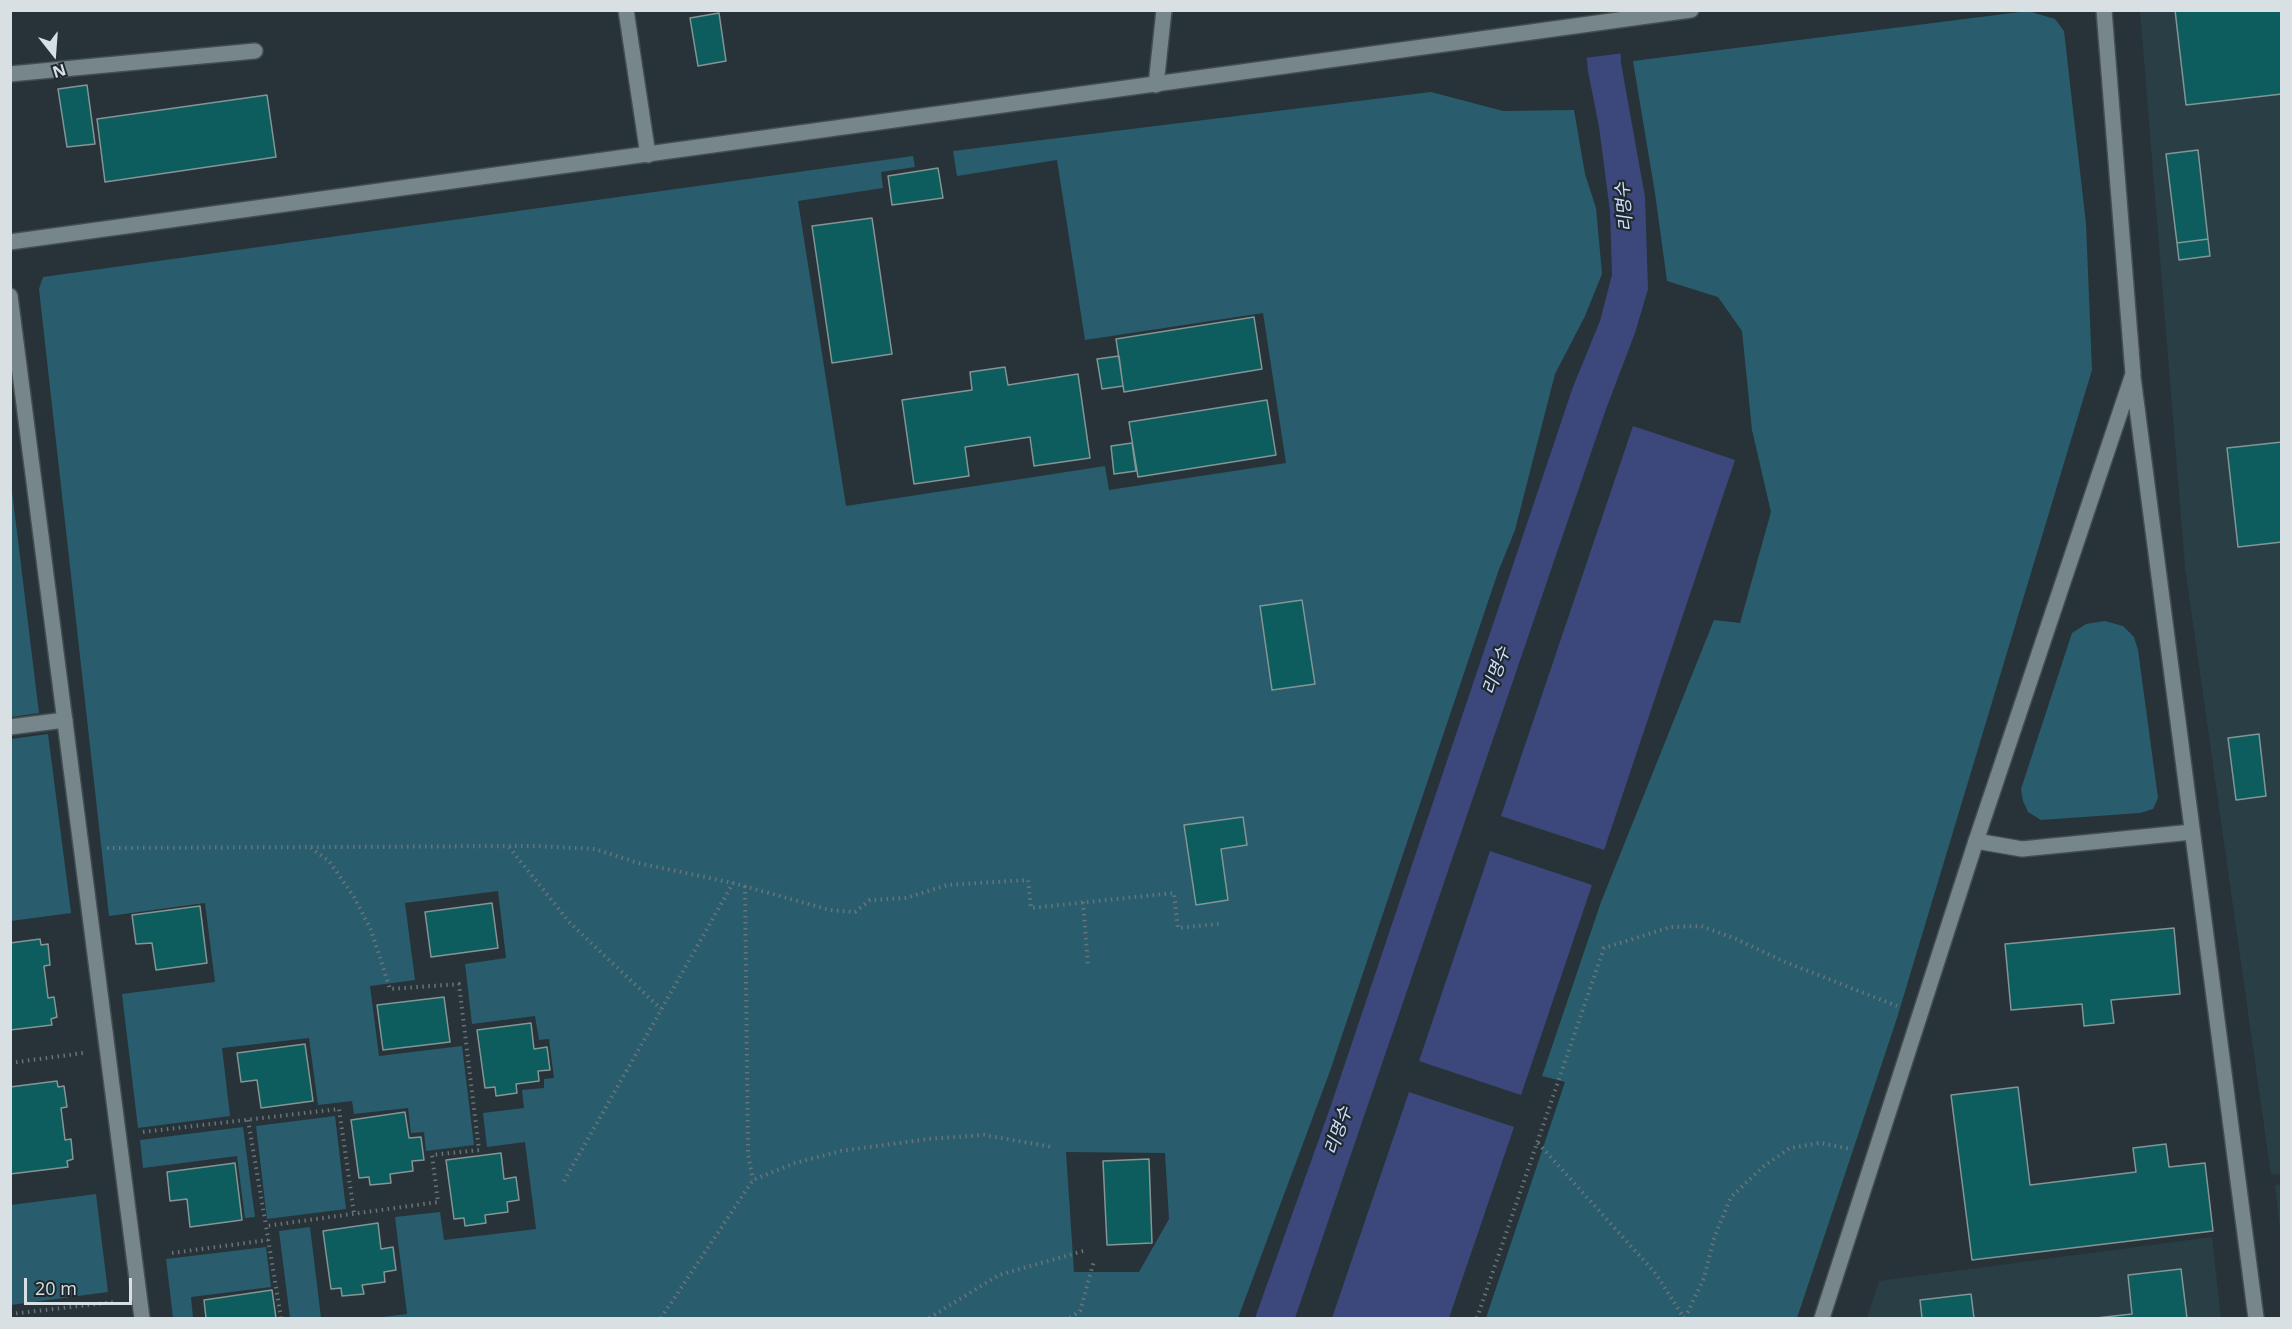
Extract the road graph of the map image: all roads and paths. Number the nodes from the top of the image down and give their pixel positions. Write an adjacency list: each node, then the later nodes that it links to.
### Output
1 (626, 10): 8 (street)
2 (1164, 10): 7 (street)
3 (1691, 10): 7 (street)
4 (2104, 10): 11 (street)
5 (255, 51): 6 (street)
6 (10, 74)
7 (1156, 85): 8 (street)
8 (648, 155): 9 (street)
9 (10, 242)
10 (10, 296): 12 (street)
11 (2133, 374): 14 (street); 15 (street)
12 (65, 720): 13 (street); 17 (street)
13 (10, 727)
14 (2192, 832): 15 (street); 51 (street)
15 (1976, 842): 25 (street)
16 (509, 847): 18 (path); 19 (path); 24 (path)
17 (82, 848): 18 (path); 26 (street)
18 (311, 848): 35 (path)
19 (733, 883): 20 (path); 24 (path)
20 (745, 886): 21 (path); 33 (path)
21 (1083, 902): 22 (path); 23 (path)
22 (1219, 924)
23 (1088, 967)
24 (661, 1009): 34 (path)
25 (1920, 1014): 30 (path); 32 (street)
26 (108, 1050): 27 (path); 29 (street)
27 (10, 1063)
28 (248, 1120): 29 (path); 35 (path); 36 (path)
29 (119, 1135): 41 (street)
30 (1538, 1143): 48 (path); 49 (path)
31 (1052, 1147): 33 (path)
32 (1875, 1154): 49 (path); 50 (street)
33 (753, 1180): 45 (path)
34 (564, 1181)
35 (354, 1213): 36 (path)
36 (266, 1226): 37 (path)
37 (268, 1240): 39 (path); 44 (path)
38 (1083, 1251): 46 (path)
39 (172, 1253)
40 (1094, 1260): 47 (path)
41 (140, 1299): 42 (path); 43 (street)
42 (10, 1314)
43 (142, 1318)
44 (280, 1318)
45 (661, 1318)
46 (929, 1318)
47 (1070, 1318)
48 (1477, 1318)
49 (1685, 1318)
50 (1822, 1318)
51 (2256, 1318)

